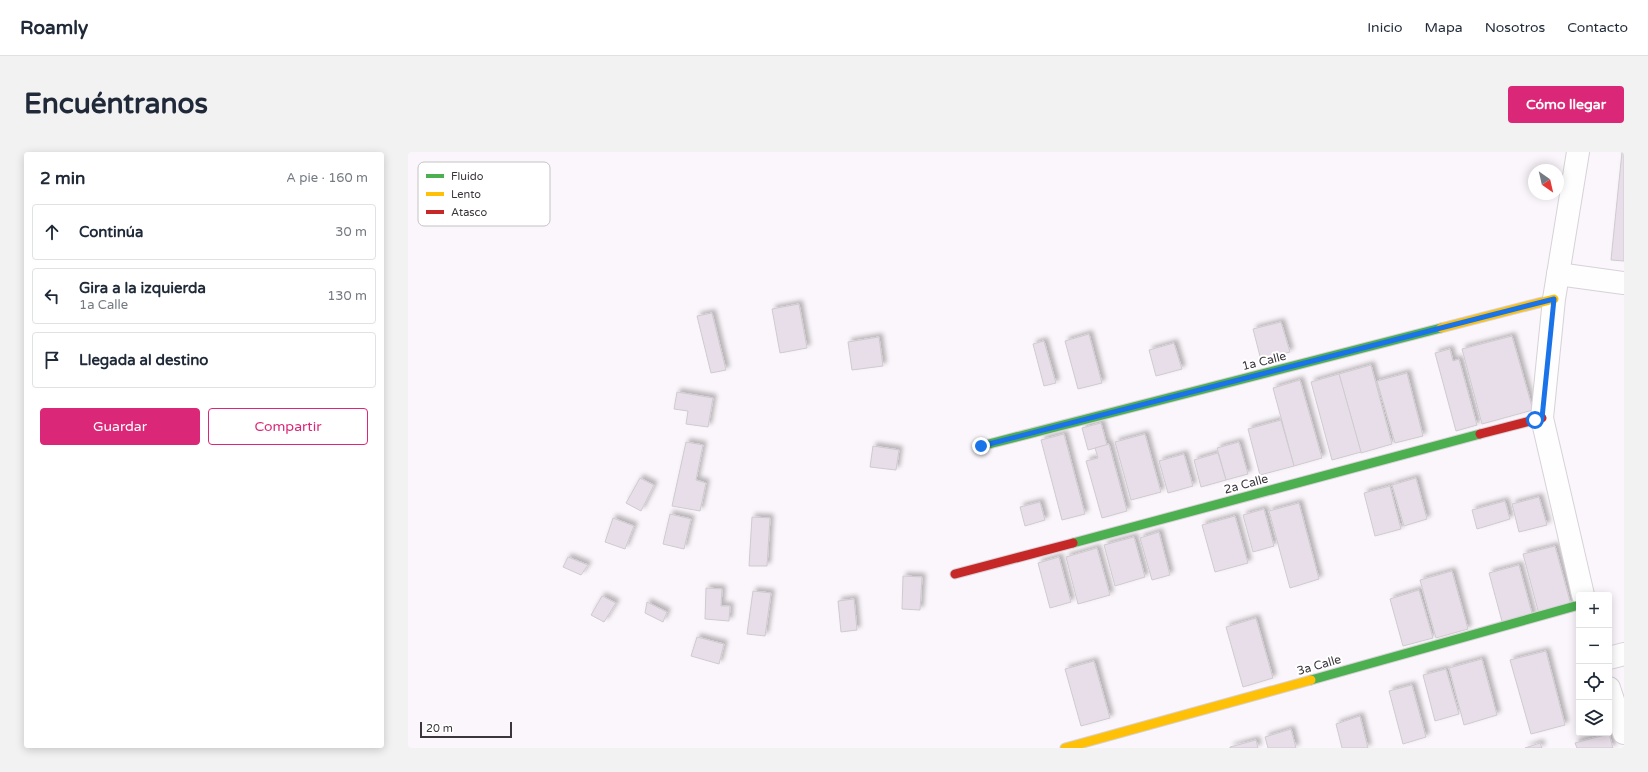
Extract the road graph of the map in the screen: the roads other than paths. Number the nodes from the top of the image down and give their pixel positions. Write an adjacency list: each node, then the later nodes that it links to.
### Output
1 (1578, 152): 2 (street)
2 (1558, 274): 3 (street); 4 (street)
3 (1624, 283)
4 (1554, 299): 5 (street); 6 (street, 1a Calle)
5 (1542, 418): 7 (street, 2a Calle); 8 (street)
6 (981, 446)
7 (956, 574)
8 (1582, 592)
9 (1576, 606): 14 (street, 3a Calle)
10 (1624, 654): 11 (street)
11 (1612, 657)
12 (1612, 697): 13 (street)
13 (1624, 733)
14 (1065, 748)

